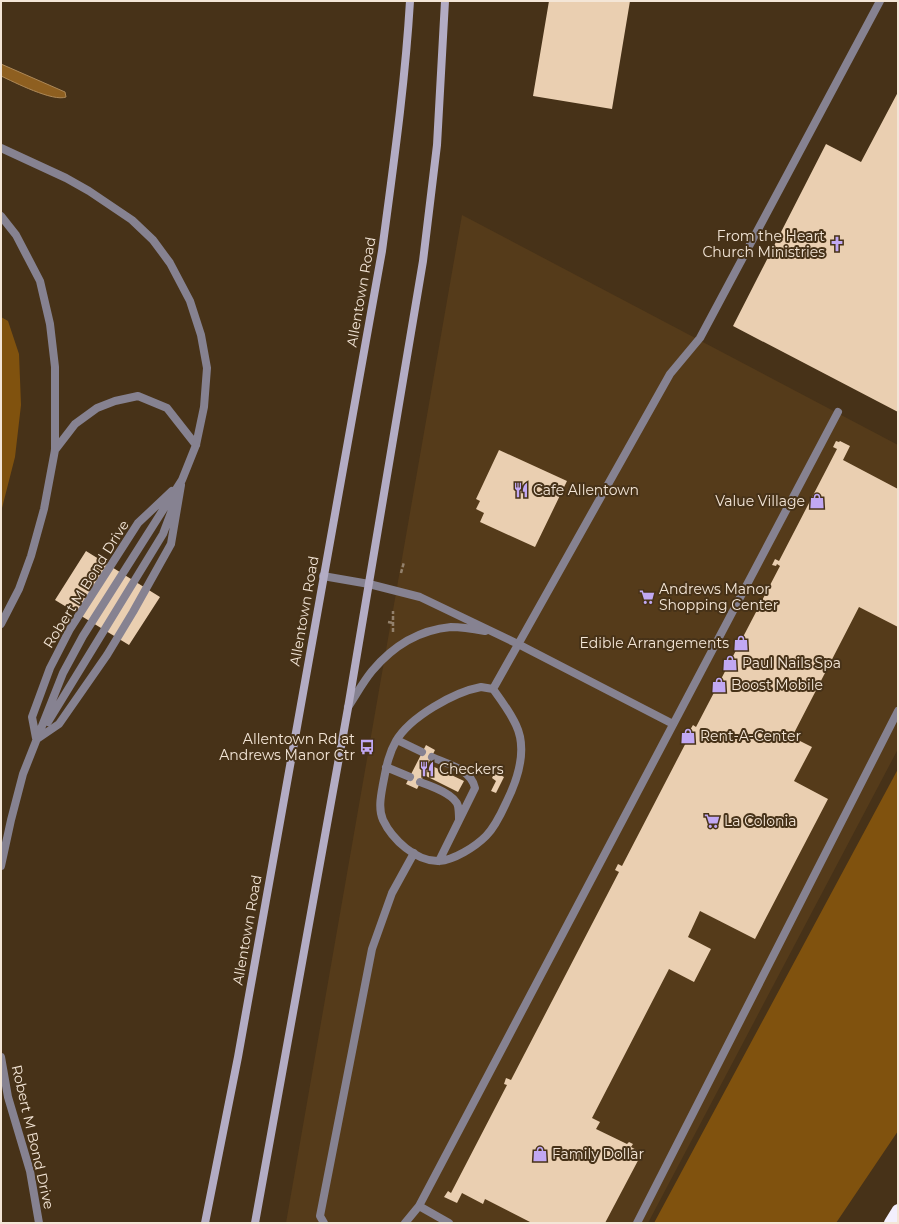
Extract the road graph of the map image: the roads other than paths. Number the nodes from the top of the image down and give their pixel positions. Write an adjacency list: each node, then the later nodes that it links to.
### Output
1 (410, 1): 10 (main road, Allentown Road)
2 (445, 1): 11 (main road)
3 (880, 1): 14 (street)
4 (1, 148): 7 (street, Robert M Bond Drive)
5 (1, 216): 8 (street)
6 (838, 412): 18 (street)
7 (196, 445): 8 (street); 9 (street, Robert M Bond Drive)
8 (55, 450): 12 (street)
9 (182, 480): 19 (street, Robert M Bond Drive); 19 (street, Robert M Bond Drive); 19 (street, Robert M Bond Drive); 19 (street, Robert M Bond Drive)
10 (323, 576): 11 (street); 34 (main road, Allentown Road)
11 (369, 584): 13 (street); 16 (main road)
12 (1, 624)
13 (494, 633): 14 (street); 16 (street)
14 (518, 644): 15 (street); 18 (street)
15 (494, 689): 20 (street); 28 (street)
16 (348, 708): 35 (main road)
17 (898, 711): 39 (street)
18 (673, 724): 31 (street)
19 (37, 739): 29 (street, Robert M Bond Drive)
20 (397, 740): 21 (street); 23 (street)
21 (422, 752)
22 (432, 757): 26 (street)
23 (386, 767): 24 (street); 27 (street)
24 (410, 777)
25 (420, 782): 26 (street)
26 (459, 820): 28 (street)
27 (414, 853): 28 (street); 36 (street)
28 (439, 861)
29 (1, 866)
30 (1, 1058): 33 (street, Robert M Bond Drive)
31 (419, 1206): 37 (street); 38 (street)
32 (898, 1210): 40 (highway)
33 (39, 1223)
34 (205, 1223)
35 (255, 1223)
36 (324, 1223)
37 (405, 1223)
38 (448, 1223)
39 (637, 1223)
40 (890, 1223)

